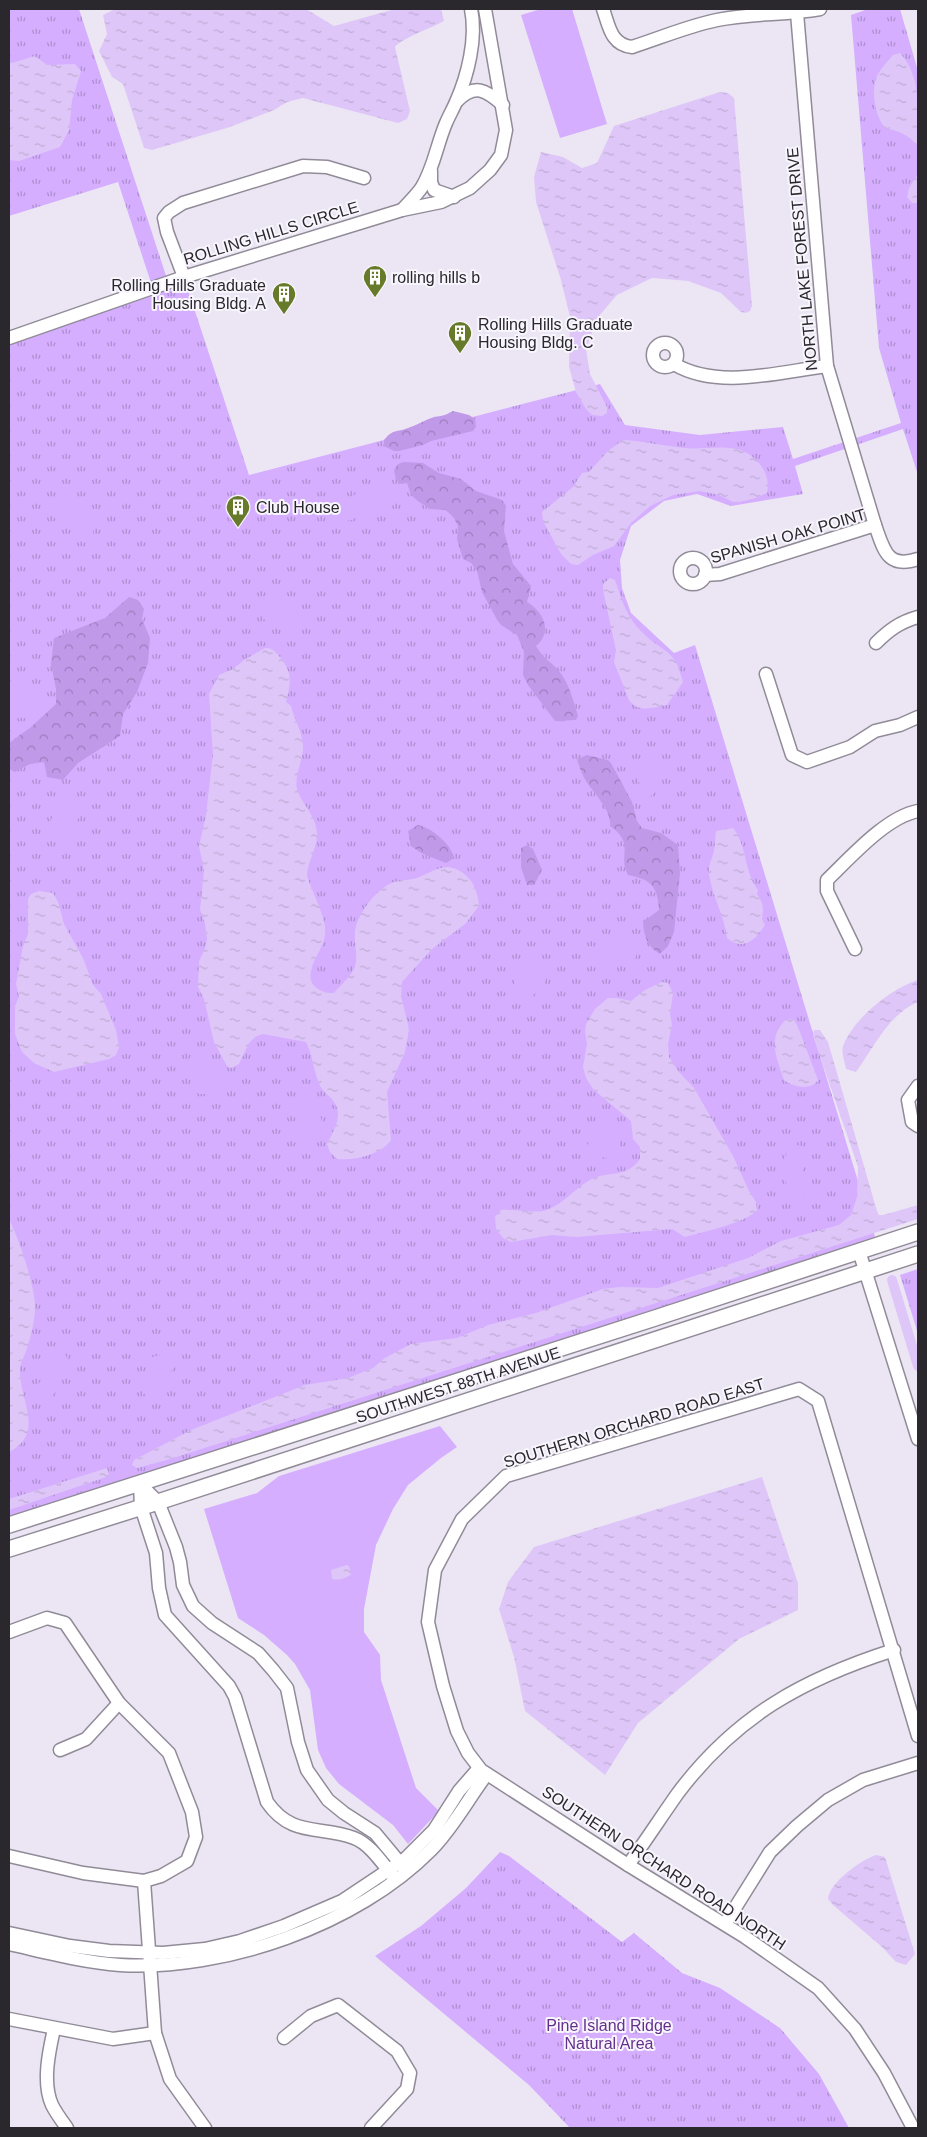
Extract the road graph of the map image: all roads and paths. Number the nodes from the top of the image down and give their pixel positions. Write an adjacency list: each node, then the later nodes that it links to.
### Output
1 (471, 9): 6 (street)
2 (485, 9): 7 (street, ROLLING HILLS CIRCLE)
3 (603, 9): 5 (street)
4 (820, 9): 5 (street)
5 (797, 13): 15 (street, NORTH LAKE FOREST DRIVE)
6 (457, 101): 7 (street); 8 (street)
7 (503, 105): 10 (street, ROLLING HILLS CIRCLE)
8 (431, 171): 10 (street); 11 (street)
9 (364, 178): 12 (street)
10 (454, 197): 11 (street, ROLLING HILLS CIRCLE)
11 (402, 210): 12 (street, ROLLING HILLS CIRCLE)
12 (184, 277): 13 (street, ROLLING HILLS CIRCLE)
13 (9, 338)
14 (674, 364): 15 (street)
15 (827, 366): 16 (street, NORTH LAKE FOREST DRIVE)
16 (875, 525): 17 (street, SPANISH OAK POINT); 18 (street, SPANISH OAK POINT)
17 (918, 559)
18 (705, 575)
19 (918, 617): 20 (street)
20 (876, 643)
21 (766, 674): 22 (street)
22 (918, 717)
23 (918, 811): 24 (street)
24 (855, 948)
25 (918, 1086): 26 (street)
26 (918, 1126)
27 (918, 1232): 28 (main road, SOUTHWEST 88TH AVENUE)
28 (860, 1251): 30 (street); 32 (main road, SOUTHWEST 88TH AVENUE)
29 (918, 1254): 30 (main road, SOUTHWEST 88TH AVENUE)
30 (866, 1270): 31 (street); 33 (main road, SOUTHWEST 88TH AVENUE)
31 (918, 1439)
32 (140, 1484): 33 (street); 34 (street); 35 (main road, SOUTHWEST 88TH AVENUE)
33 (158, 1502): 34 (main road, SOUTHWEST 88TH AVENUE); 47 (street)
34 (141, 1507): 36 (main road, SOUTHWEST 88TH AVENUE); 48 (street)
35 (9, 1525)
36 (9, 1549)
37 (428, 1622): 39 (street, SOUTHERN ORCHARD ROAD EAST); 44 (street, SOUTHERN ORCHARD ROAD NORTH)
38 (9, 1632): 40 (street)
39 (894, 1650): 41 (street); 46 (street)
40 (118, 1703): 42 (street); 49 (street)
41 (918, 1736)
42 (60, 1750)
43 (918, 1763): 50 (street)
44 (483, 1771): 46 (street, SOUTHERN ORCHARD ROAD NORTH); 47 (street)
45 (9, 1856): 49 (street)
46 (628, 1865): 50 (street, SOUTHERN ORCHARD ROAD NORTH)
47 (403, 1867): 48 (street)
48 (392, 1875): 53 (street)
49 (144, 1881): 53 (street)
50 (725, 1924): 61 (street, SOUTHERN ORCHARD ROAD NORTH)
51 (9, 1933): 53 (street)
52 (9, 1944): 53 (street)
53 (148, 1958): 56 (street)
54 (9, 2019): 55 (street)
55 (54, 2029): 56 (street); 58 (street)
56 (155, 2033): 59 (street)
57 (284, 2038): 60 (street)
58 (67, 2128)
59 (205, 2128)
60 (371, 2128)
61 (914, 2128)

